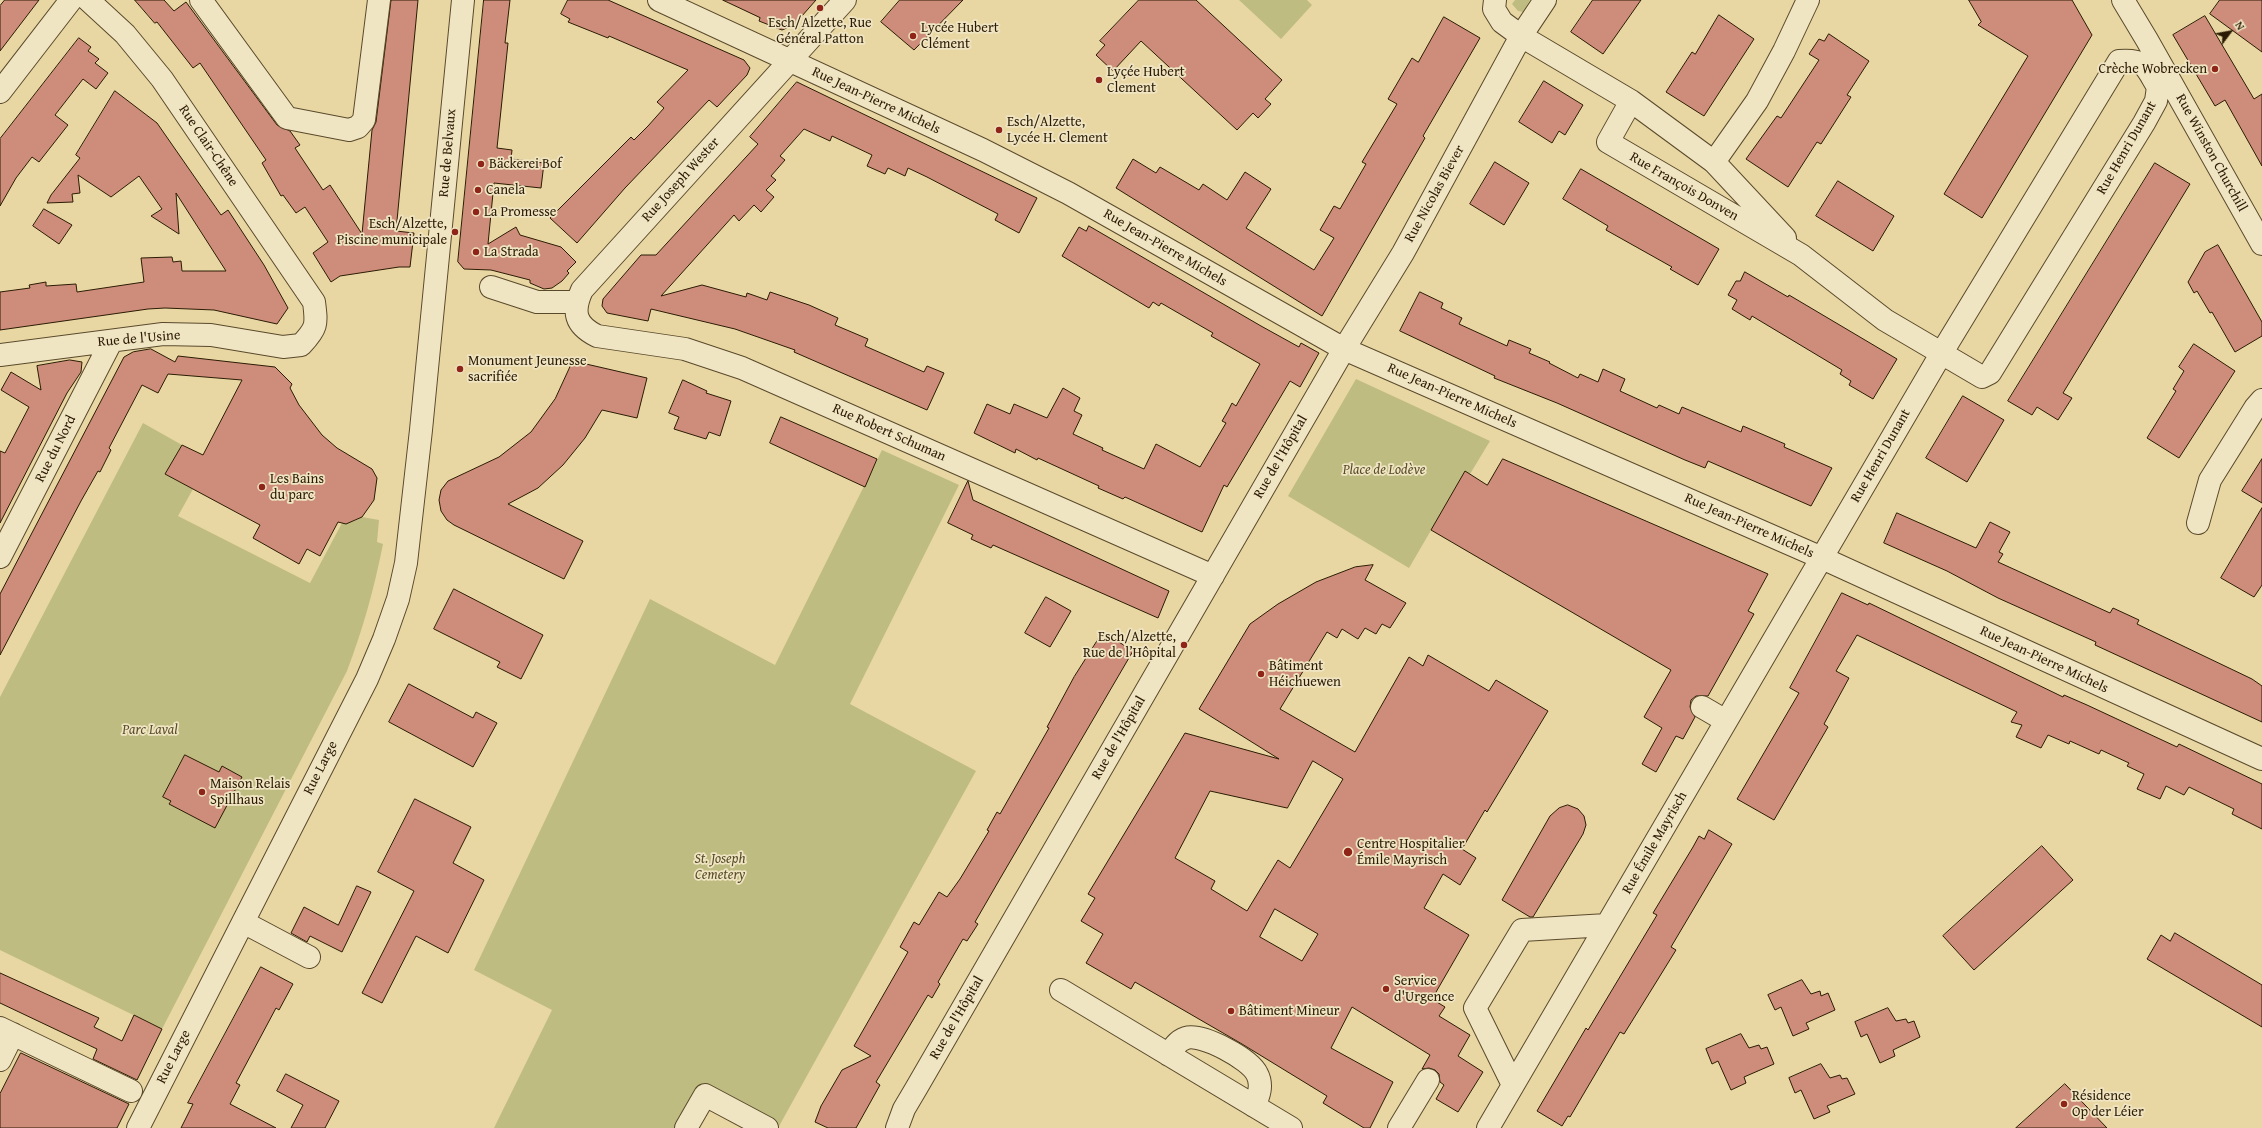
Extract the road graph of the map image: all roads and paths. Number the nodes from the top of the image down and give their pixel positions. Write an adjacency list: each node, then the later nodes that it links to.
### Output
1 (71, 0): 14 (street)
2 (88, 0): 20 (street, Rue Clair-Chêne)
3 (201, 0): 4 (street)
4 (379, 0)
5 (463, 0): 27 (street, Rue de Belvaux)
6 (659, 0): 13 (street, Rue Jean-Pierre Michels)
7 (845, 0): 13 (street, Rue Joseph Wester)
8 (1496, 0): 12 (street)
9 (1545, 0): 12 (street, Rue Nicolas Biever)
10 (1808, 0): 16 (street)
11 (2123, 0): 17 (street, Rue Winston Churchill)
12 (1522, 36): 15 (street, Rue François Donven); 23 (street, Rue Nicolas Biever)
13 (790, 61): 21 (street, Rue Joseph Wester); 23 (street, Rue Jean-Pierre Michels)
14 (0, 92)
15 (1631, 101): 16 (street, Rue François Donven); 18 (street, Rue François Donven)
16 (1714, 162): 18 (street, Rue François Donven)
17 (2262, 244)
18 (1801, 255): 24 (street, Rue François Donven)
19 (491, 287): 21 (street)
20 (314, 302): 22 (street, Rue de l'Usine)
21 (576, 302): 31 (street, Rue Robert Schuman)
22 (111, 342): 25 (street, Rue de l'Usine); 29 (street, Rue du Nord)
23 (1344, 349): 30 (street, Rue Jean-Pierre Michels); 31 (street, Rue de l'Hôpital)
24 (1941, 354): 24 (street, Rue Henri Dunant); 30 (street, Rue Henri Dunant)
25 (0, 355)
26 (2262, 400): 28 (street)
27 (421, 430): 35 (street, Rue Large)
28 (2198, 523)
29 (0, 557)
30 (1822, 558): 33 (street, Rue Émile Mayrisch); 34 (street, Rue Jean-Pierre Michels)
31 (1214, 576): 50 (street, Rue de l'Hôpital)
32 (1702, 707): 33 (street)
33 (1726, 721): 36 (street, Rue Émile Mayrisch)
34 (2262, 759)
35 (242, 922): 37 (street); 47 (street, Rue Large)
36 (1607, 925): 43 (street, Rue Émile Mayrisch); 43 (street)
37 (309, 957)
38 (1061, 990): 40 (street)
39 (6, 1031): 41 (street); 44 (street)
40 (1168, 1055): 45 (street); 45 (street)
41 (0, 1060)
42 (1428, 1080): 52 (street)
43 (1513, 1085): 46 (street, Rue Émile Mayrisch)
44 (131, 1091)
45 (1254, 1106): 51 (street)
46 (1492, 1127)
47 (138, 1128)
48 (686, 1128): 49 (street)
49 (767, 1128)
50 (897, 1128)
51 (1291, 1128)
52 (1399, 1128)

